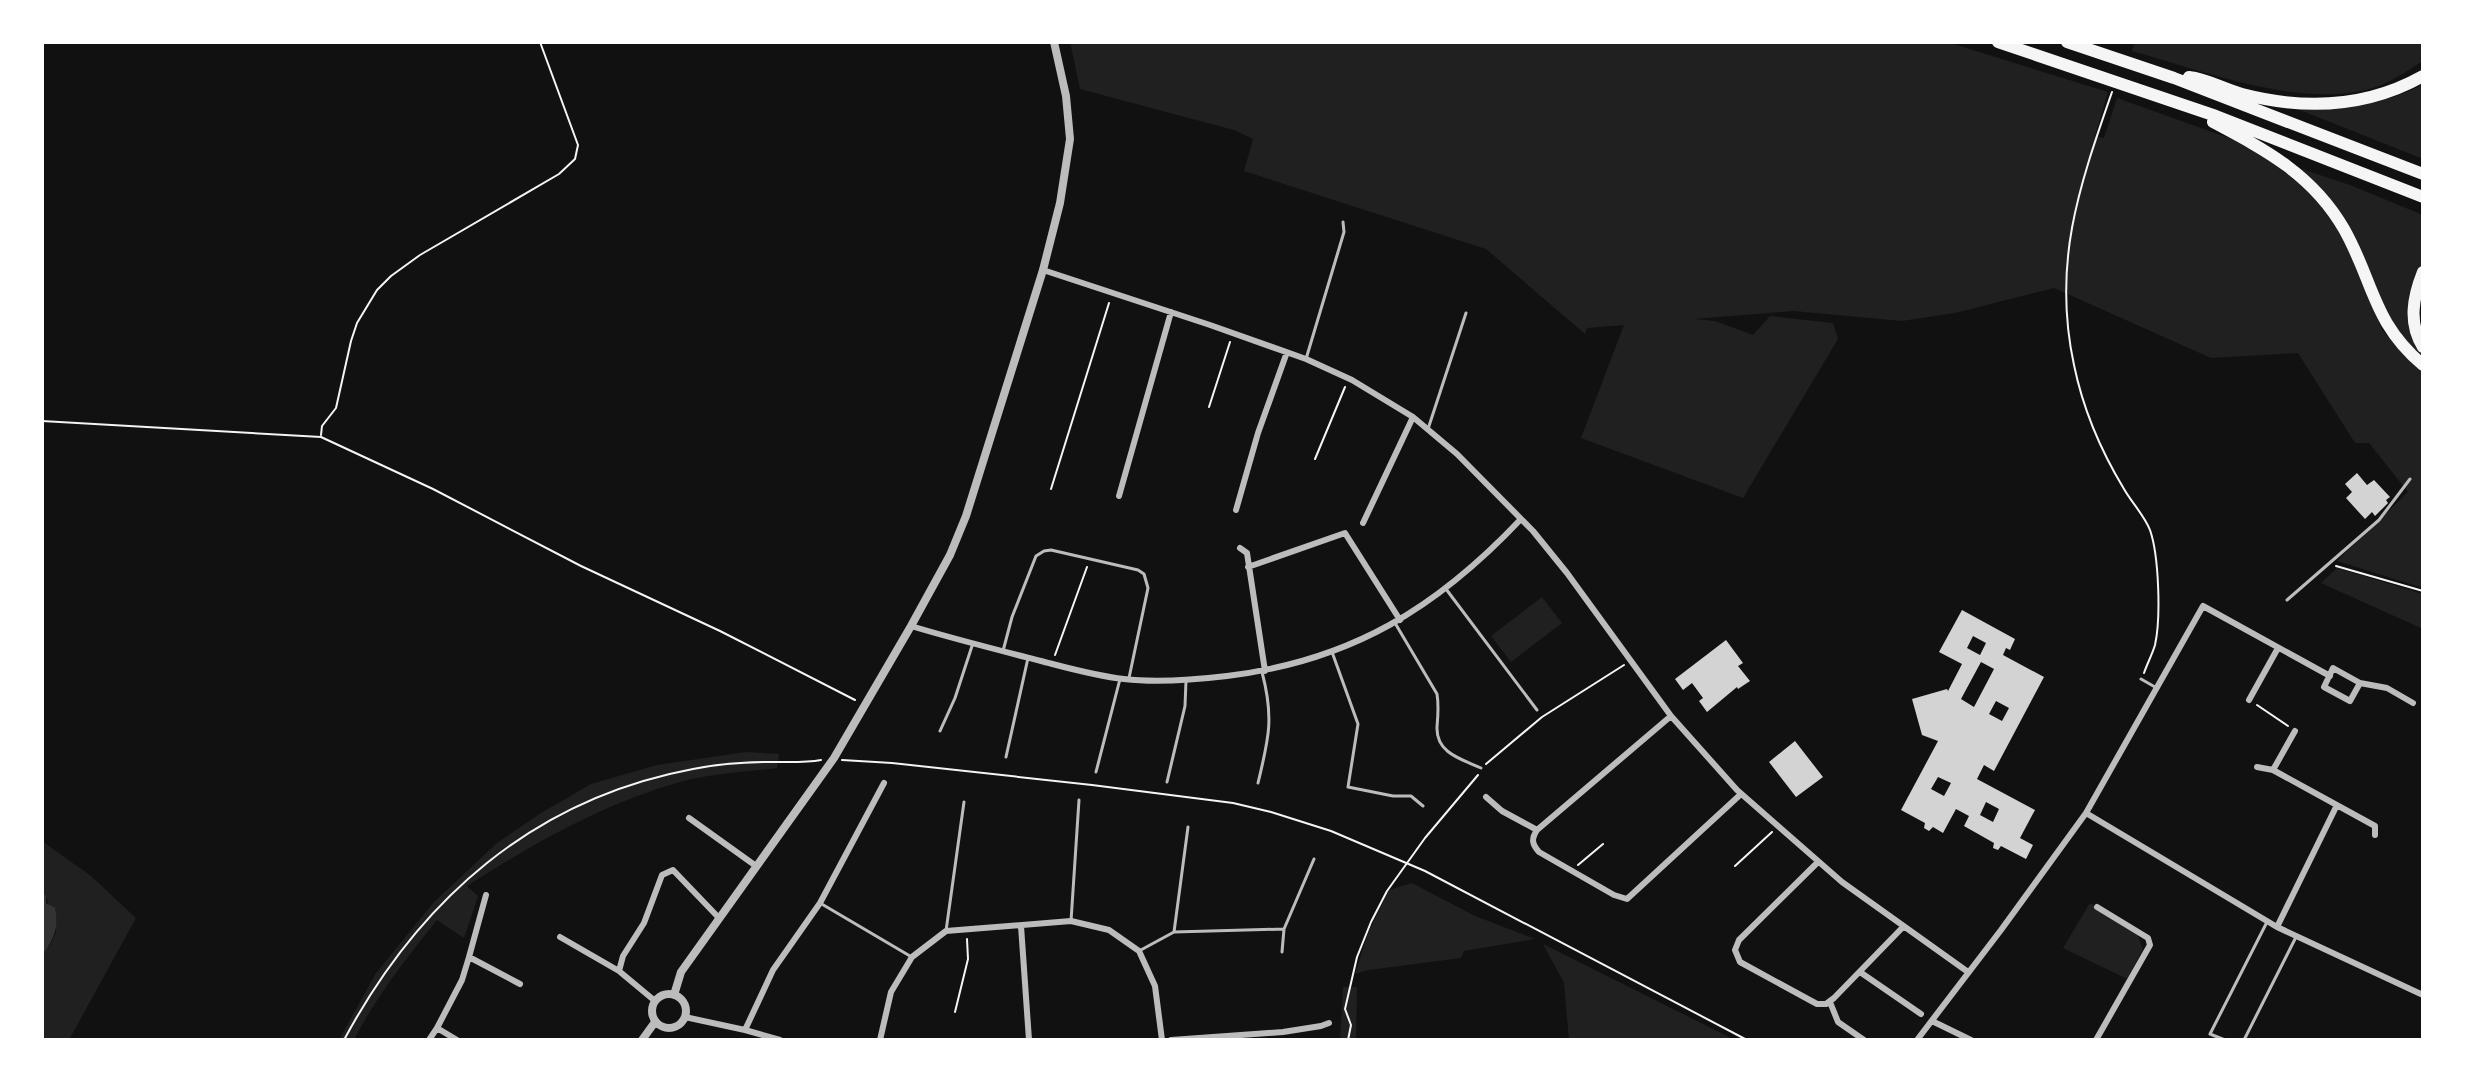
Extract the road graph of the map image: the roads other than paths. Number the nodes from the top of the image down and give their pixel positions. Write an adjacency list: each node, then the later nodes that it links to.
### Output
1 (1054, 42): 10 (street)
2 (1998, 42): 6 (highway)
3 (2067, 42): 5 (highway)
4 (2423, 76): 5 (highway)
5 (2174, 78): 7 (highway)
6 (2171, 101): 8 (highway); 17 (highway)
7 (2423, 174)
8 (2423, 197)
9 (1343, 222): 16 (lane)
10 (1043, 270): 12 (street); 30 (street)
11 (2423, 272): 14 (highway)
12 (1171, 312): 15 (street); 21 (street)
13 (1466, 313): 19 (lane)
14 (2423, 347)
15 (1287, 352): 16 (street); 22 (street)
16 (1306, 359): 18 (street)
17 (2423, 365)
18 (1413, 417): 19 (street); 24 (street)
19 (1428, 429): 23 (street)
20 (2410, 479): 28 (lane)
21 (1119, 496)
22 (1236, 510)
23 (1521, 519): 27 (street); 47 (street)
24 (1363, 523)
25 (1240, 548): 26 (street)
26 (1248, 567): 29 (street); 36 (street)
27 (1446, 589): 29 (street); 46 (lane)
28 (2287, 600)
29 (1397, 622): 34 (street); 52 (lane)
30 (911, 626): 31 (street); 71 (street)
31 (973, 643): 33 (street); 48 (lane)
32 (2278, 648): 37 (street); 43 (street); 44 (street)
33 (1003, 651): 35 (street); 40 (lane)
34 (1332, 652): 36 (street); 62 (lane)
35 (1028, 658): 38 (street); 50 (lane)
36 (1264, 671): 41 (street); 57 (lane)
37 (2330, 676): 42 (street); 42 (street)
38 (1120, 679): 40 (street); 54 (lane)
39 (2141, 679): 43 (lane)
40 (1128, 680): 41 (street)
41 (1186, 681): 55 (lane)
42 (2360, 683): 45 (street)
43 (2158, 689): 64 (street)
44 (2249, 700)
45 (2413, 703)
46 (1537, 710)
47 (1671, 716): 58 (street); 67 (street)
48 (940, 731)
49 (2295, 731): 53 (street)
50 (1006, 757)
51 (2257, 767): 53 (street)
52 (1481, 768)
53 (2273, 770): 63 (street)
54 (1096, 772)
55 (1167, 782)
56 (884, 783): 73 (street)
57 (1258, 783)
58 (1741, 794): 67 (street); 70 (street)
59 (1486, 797): 67 (street)
60 (1079, 800): 76 (lane)
61 (964, 802): 82 (lane)
62 (1423, 806)
63 (2336, 807): 68 (street); 80 (street)
64 (2086, 813): 77 (street); 92 (street)
65 (689, 818): 71 (street)
66 (1188, 827): 83 (lane)
67 (1537, 830)
68 (2375, 835)
69 (1314, 859): 81 (lane)
70 (1818, 862): 79 (street); 97 (street)
71 (756, 866): 75 (street)
72 (486, 895): 88 (street)
73 (820, 903): 89 (lane); 104 (street)
74 (2097, 907): 117 (street)
75 (719, 918): 90 (street); 94 (street)
76 (1071, 921): 78 (street); 86 (street)
77 (2267, 922): 80 (street); 118 (lane)
78 (1021, 926): 82 (street); 111 (street)
79 (1903, 927): 91 (street); 92 (street)
80 (2277, 927): 85 (street)
81 (1284, 929): 83 (lane); 87 (lane)
82 (946, 931): 89 (street)
83 (1174, 932): 86 (lane)
84 (560, 937): 90 (street)
85 (2296, 937): 95 (street); 119 (lane)
86 (1139, 951): 112 (street)
87 (1282, 952)
88 (469, 957): 93 (street); 103 (street)
89 (912, 957): 110 (street)
90 (619, 971): 96 (street)
91 (1860, 972): 97 (street); 98 (street)
92 (1968, 972): 100 (street)
93 (520, 984)
94 (674, 995): 96 (street); 99 (street)
95 (2423, 995)
96 (655, 1001): 101 (street)
97 (1830, 1002): 114 (street)
98 (1921, 1014)
99 (685, 1017): 101 (street); 104 (street)
100 (1932, 1021): 115 (street); 116 (street)
101 (655, 1022): 108 (street)
102 (1329, 1023): 105 (street)
103 (437, 1028): 106 (street); 107 (street)
104 (745, 1030): 109 (street)
105 (1283, 1036): 113 (street)
106 (429, 1040)
107 (457, 1040)
108 (642, 1040)
109 (780, 1040)
110 (880, 1040)
111 (1029, 1040)
112 (1162, 1040)
113 (1171, 1040)
114 (1864, 1040)
115 (1917, 1040)
116 (1971, 1040)
117 (2096, 1040)
118 (2225, 1040)
119 (2244, 1040)

